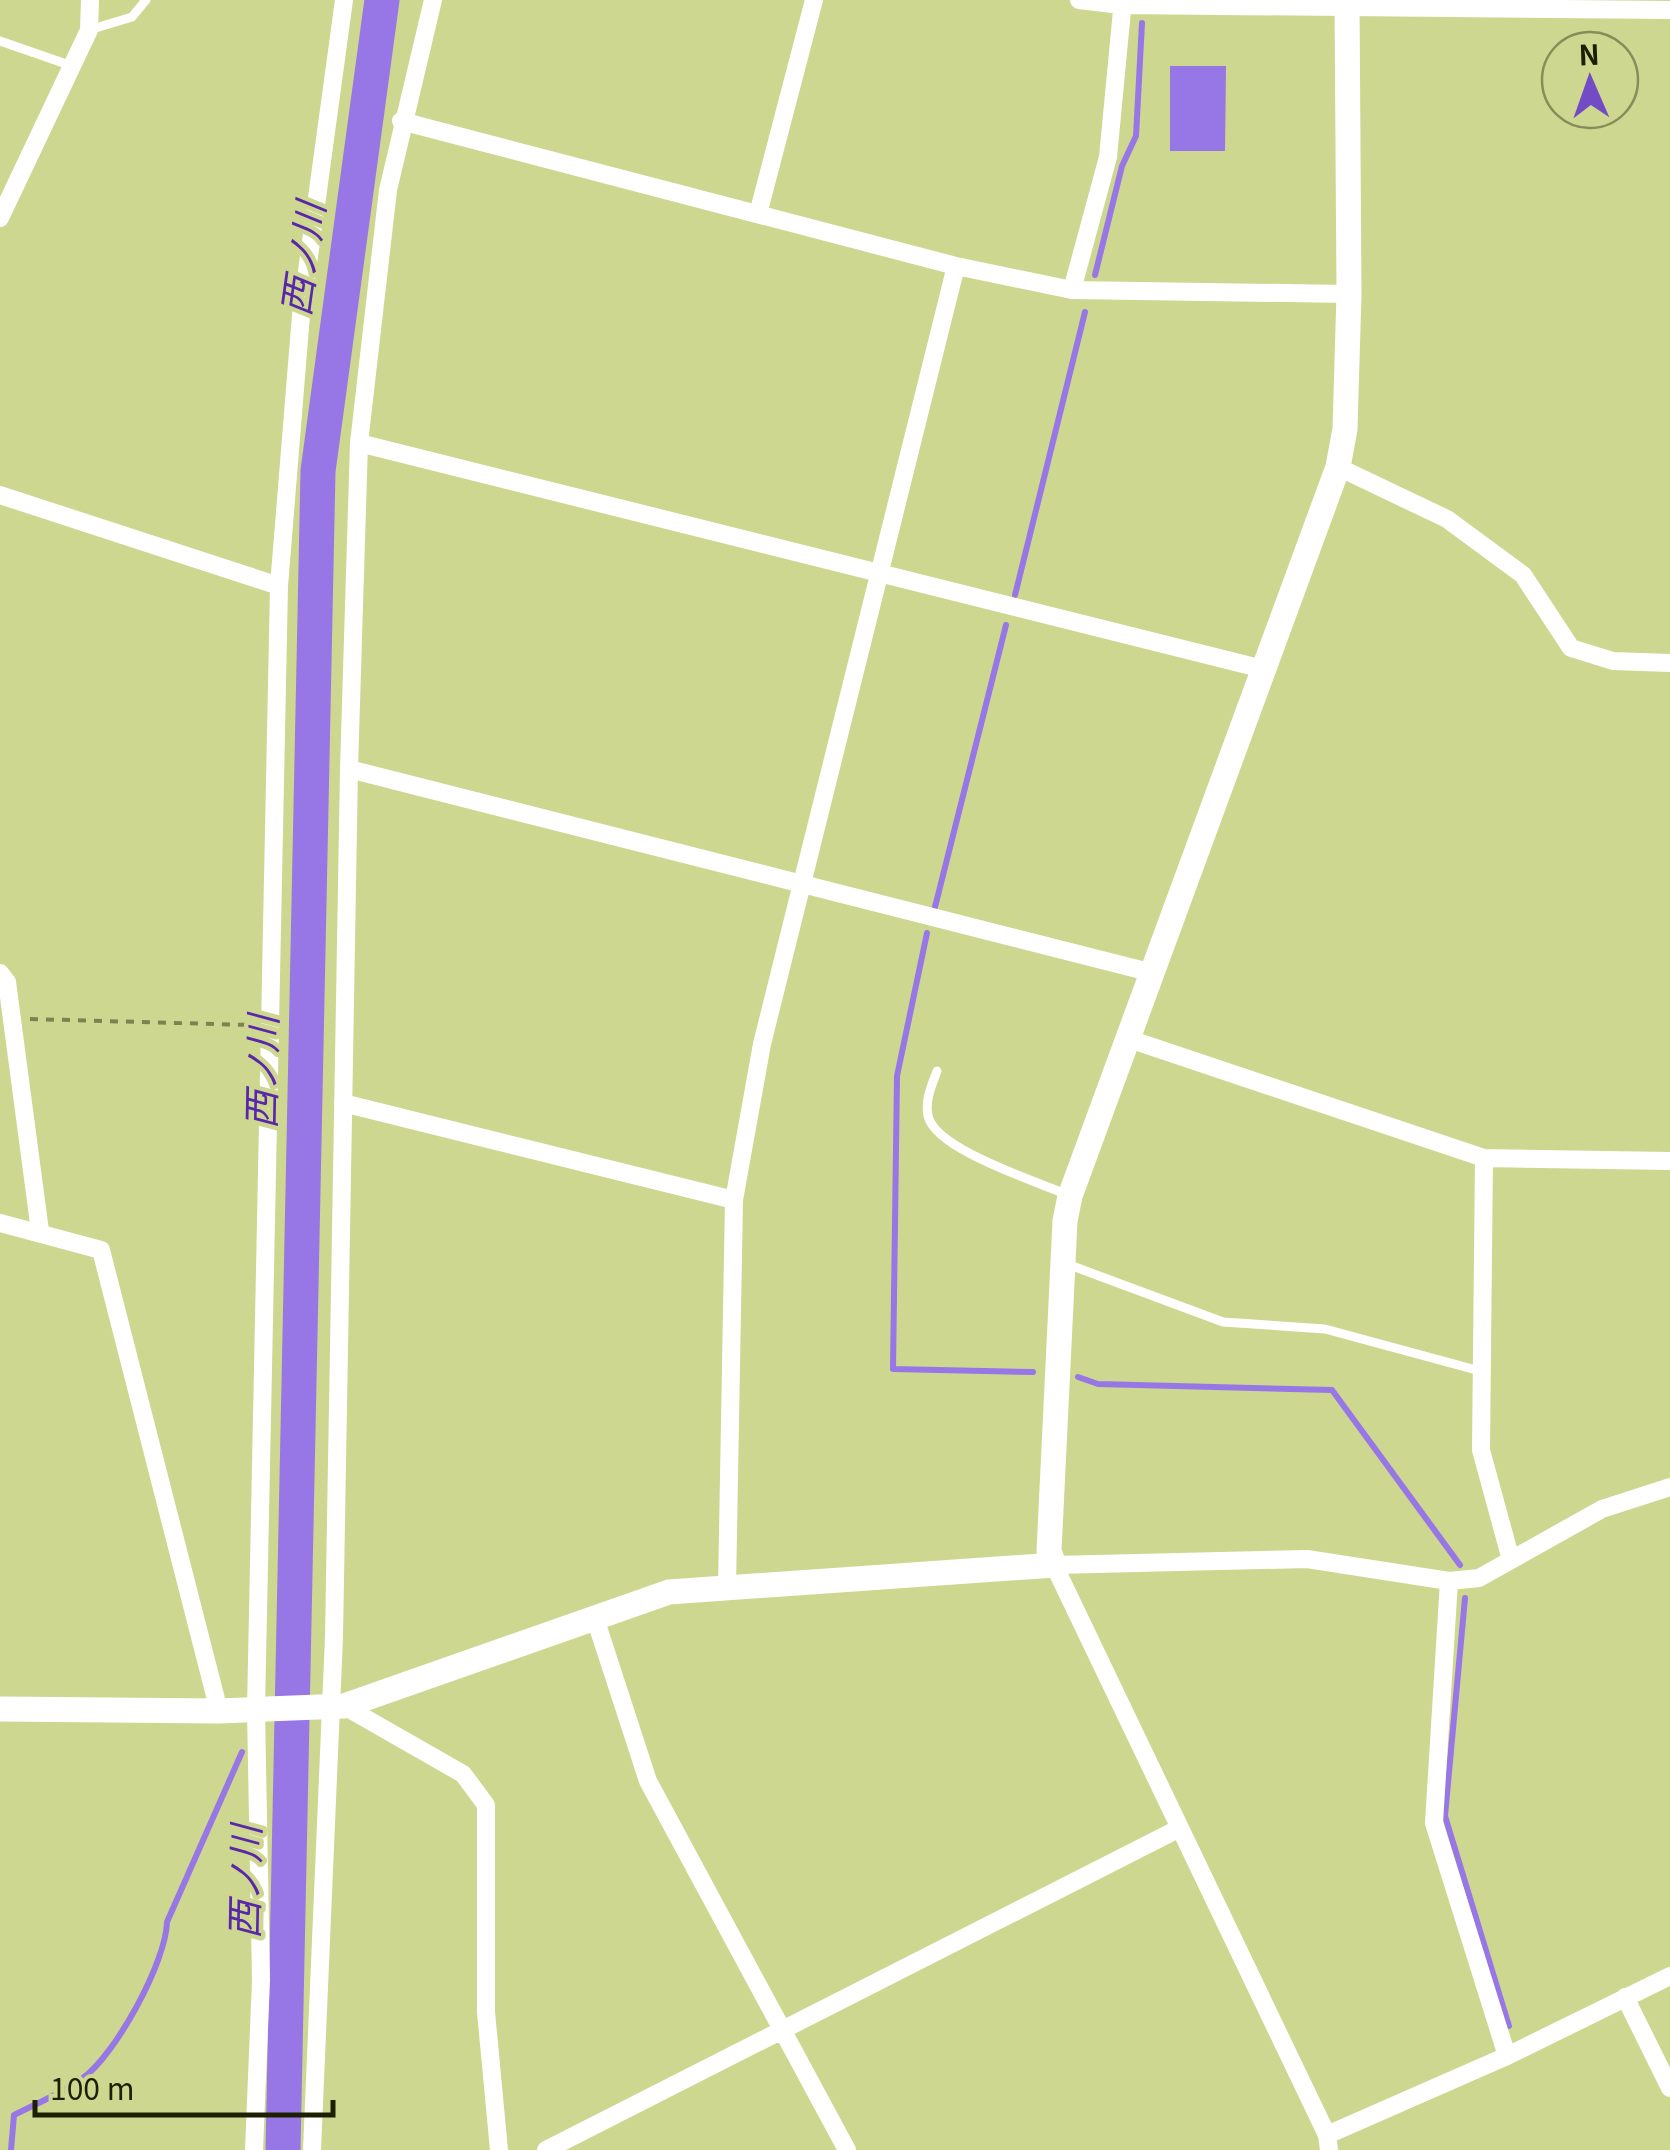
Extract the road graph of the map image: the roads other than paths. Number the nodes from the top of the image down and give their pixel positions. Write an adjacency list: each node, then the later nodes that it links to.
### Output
1 (90, 0): 10 (street)
2 (146, 0): 10 (lane)
3 (343, 0): 23 (street)
4 (432, 0): 13 (street)
5 (814, 0): 14 (street)
6 (1080, 0): 7 (street)
7 (1122, 2): 8 (street); 17 (street)
8 (1346, 3): 9 (street); 18 (street)
9 (1670, 10)
10 (89, 30): 12 (street)
11 (0, 41): 12 (lane)
12 (72, 66): 15 (street)
13 (401, 121): 14 (street); 19 (street)
14 (758, 214): 16 (street)
15 (0, 218)
16 (956, 266): 17 (street); 22 (street)
17 (1072, 290): 18 (street)
18 (1349, 294): 20 (street)
19 (359, 443): 22 (street); 26 (street)
20 (1338, 467): 24 (street); 25 (street)
21 (0, 495): 23 (street)
22 (882, 574): 25 (street); 27 (street)
23 (279, 586): 49 (street)
24 (1670, 662)
25 (1267, 670): 29 (street)
26 (348, 769): 27 (street); 32 (street)
27 (803, 885): 29 (street); 36 (street)
28 (0, 973): 38 (street)
29 (1152, 973): 30 (street)
30 (1129, 1038): 33 (street); 35 (street)
31 (937, 1071): 35 (lane)
32 (343, 1103): 36 (street); 47 (street)
33 (1484, 1158): 34 (street); 40 (street)
34 (1670, 1160)
35 (1070, 1196): 39 (street)
36 (734, 1200): 45 (street)
37 (0, 1223): 38 (street)
38 (40, 1231): 50 (street)
39 (1064, 1264): 40 (lane); 43 (street)
40 (1480, 1371): 42 (street)
41 (1670, 1487): 42 (street)
42 (1511, 1560): 44 (street)
43 (1054, 1565): 44 (street); 45 (street); 51 (street)
44 (1449, 1581): 55 (street)
45 (727, 1588): 46 (street)
46 (594, 1615): 47 (street); 54 (street)
47 (329, 1707): 49 (street); 59 (street); 60 (street)
48 (0, 1709): 50 (street)
49 (264, 1709): 50 (street); 58 (street)
50 (219, 1711)
51 (1178, 1829): 54 (street); 57 (street)
52 (1670, 1976): 53 (street)
53 (1625, 1997): 55 (street); 56 (street)
54 (782, 2033): 61 (street); 62 (street)
55 (1507, 2056): 57 (street)
56 (1670, 2088)
57 (1328, 2142)
58 (254, 2150)
59 (312, 2150)
60 (499, 2150)
61 (546, 2150)
62 (848, 2150)

